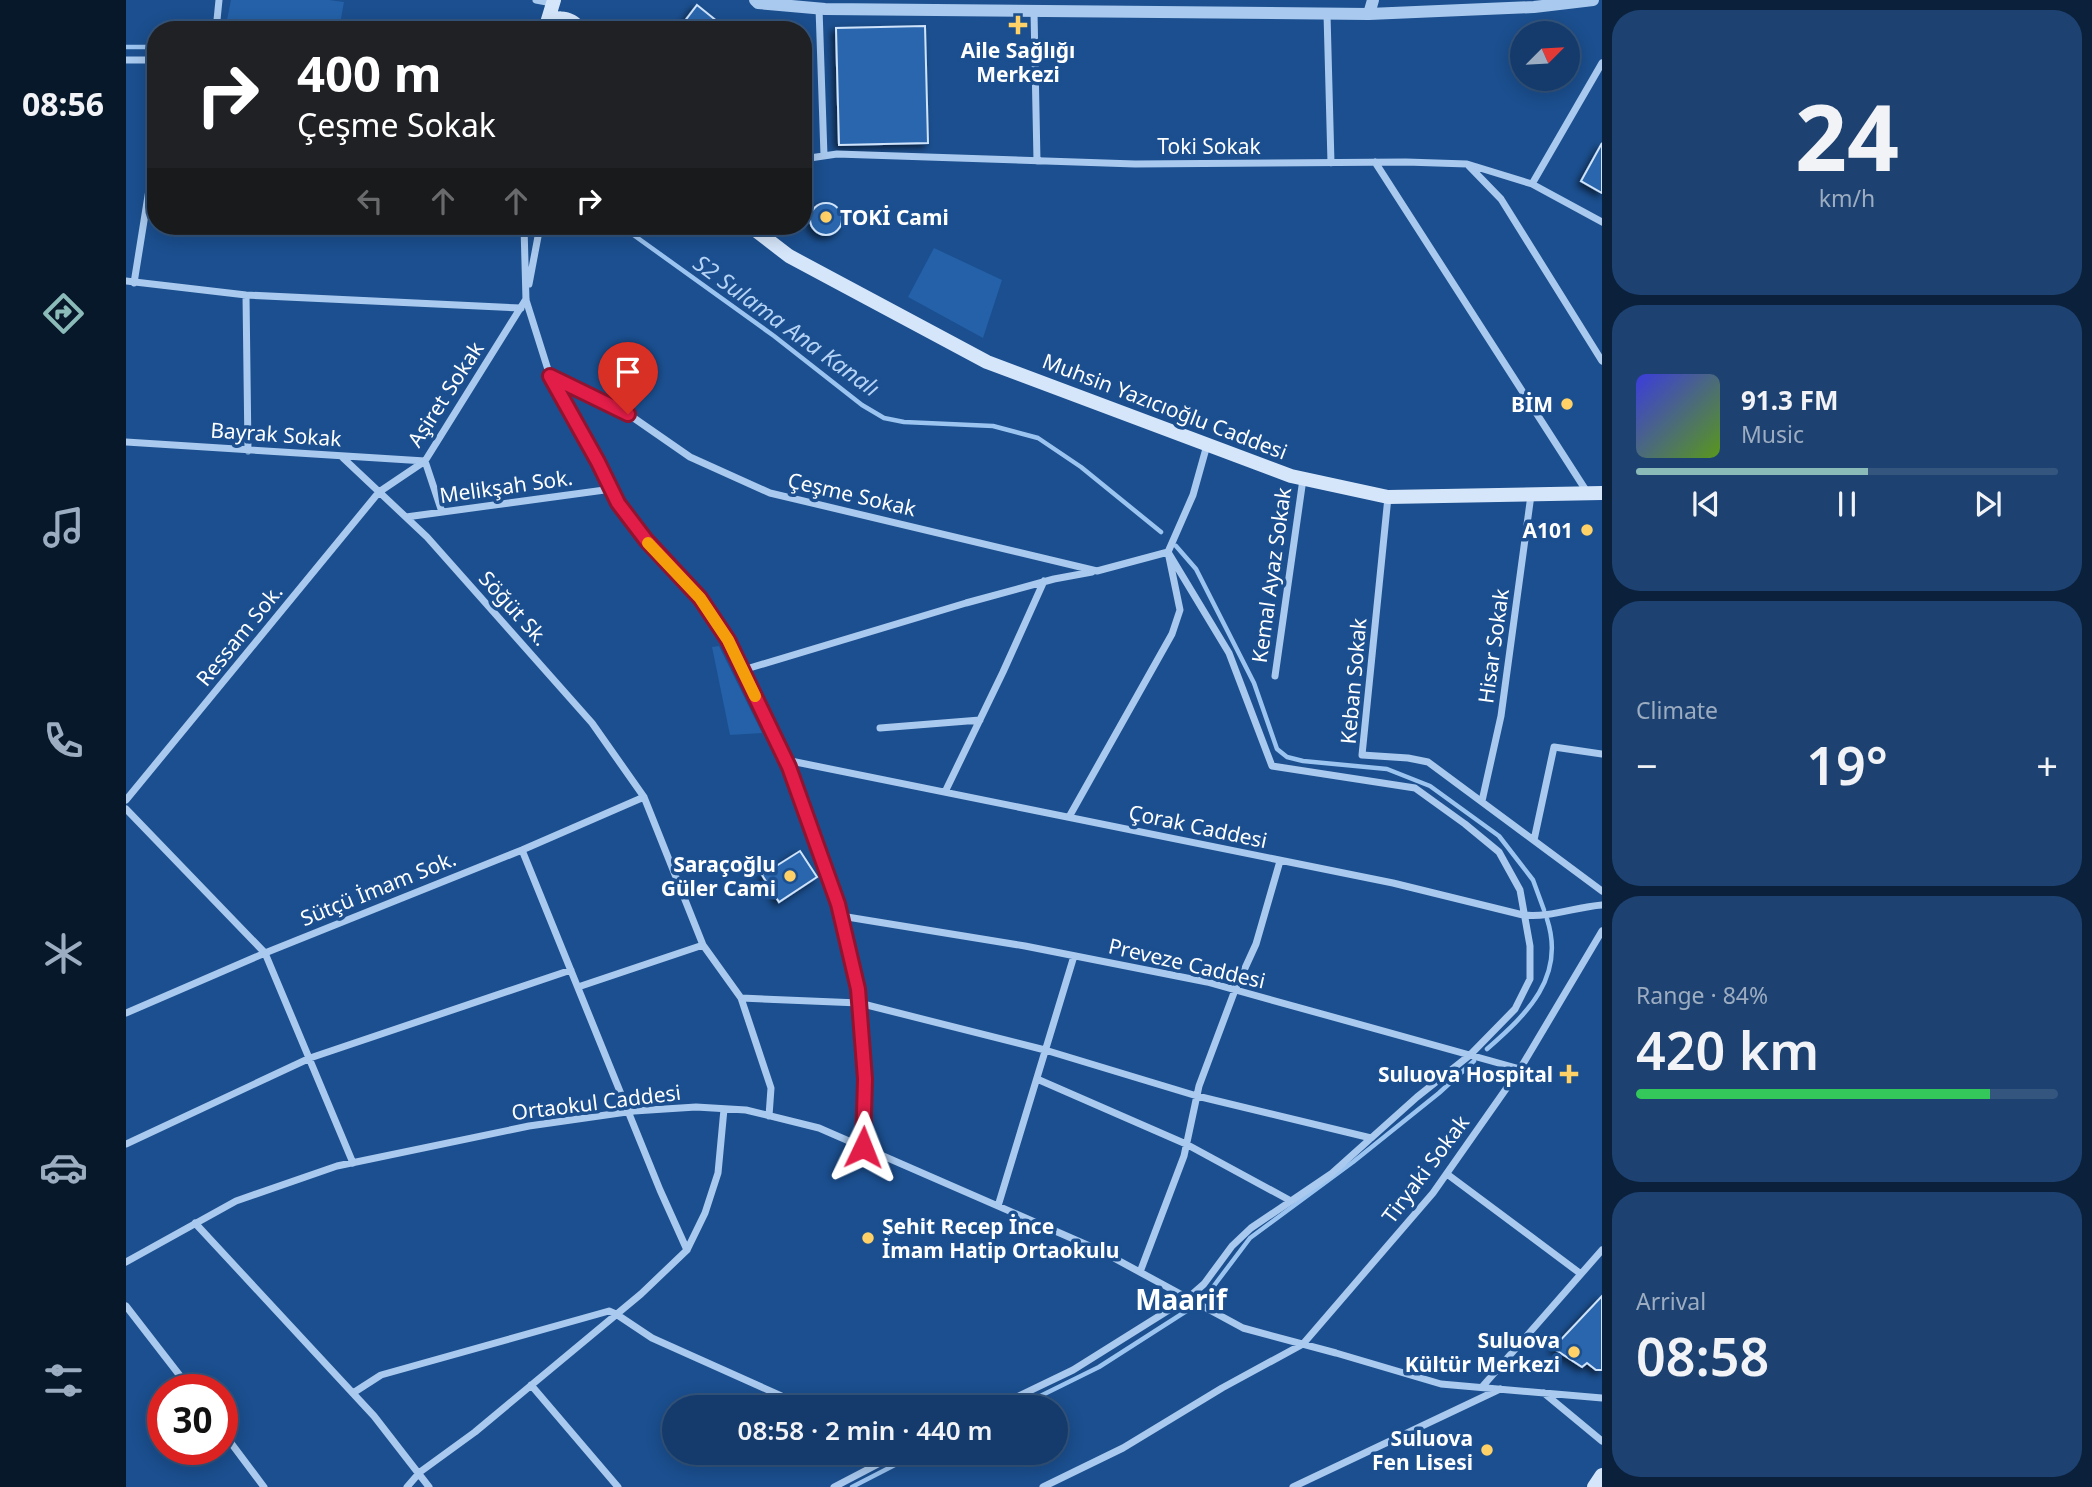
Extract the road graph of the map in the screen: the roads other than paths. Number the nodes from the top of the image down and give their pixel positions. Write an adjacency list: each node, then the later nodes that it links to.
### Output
1 (219, 0): 12 (street)
2 (536, 0): 6 (street)
3 (755, 0): 8 (street)
4 (1373, 0): 11 (street)
5 (1594, 0): 11 (street)
6 (554, 2): 13 (main road)
7 (959, 5): 8 (street); 9 (street)
8 (819, 8): 19 (street)
9 (1034, 12): 10 (street); 21 (street)
10 (1327, 14): 11 (street); 23 (street)
11 (1369, 14)
12 (217, 21)
13 (546, 21)
14 (553, 21): 15 (main road)
15 (573, 21)
16 (126, 60): 17 (street)
17 (147, 60)
18 (1602, 63): 25 (street)
19 (824, 156): 20 (street, Toki Sokak); 21 (street, Toki Sokak)
20 (812, 158)
21 (1037, 161): 23 (street, Toki Sokak)
22 (1375, 162): 23 (street, Toki Sokak); 24 (street, Toki Sokak); 45 (street)
23 (1331, 163)
24 (1467, 164): 25 (street, Toki Sokak); 35 (street)
25 (1532, 184): 27 (street, Toki Sokak)
26 (147, 193): 31 (street)
27 (1602, 222)
28 (524, 235): 33 (street)
29 (538, 235): 33 (street, Aşiret Sokak)
30 (762, 235): 38 (main road, Muhsin Yazıcıoğlu Caddesi)
31 (130, 282): 32 (street)
32 (246, 295): 34 (street); 39 (street)
33 (526, 300): 34 (street, Aşiret Sokak); 36 (street)
34 (521, 307): 41 (street, Aşiret Sokak)
35 (1602, 361)
36 (550, 376): 43 (street); 51 (street, Çeşme Sokak)
37 (126, 442): 39 (street, Bayrak Sokak)
38 (1208, 445): 42 (main road, Muhsin Yazıcıoğlu Caddesi); 50 (street)
39 (247, 450): 40 (street, Bayrak Sokak)
40 (341, 456): 41 (street, Bayrak Sokak); 44 (street, Söğüt Sk.)
41 (425, 461): 44 (street, Aşiret Sokak); 48 (street)
42 (1303, 479): 47 (main road, Muhsin Yazıcıoğlu Caddesi); 54 (street, Kemal Ayaz Sokak)
43 (612, 489): 48 (street, Melikşah Sok.); 53 (street)
44 (379, 492): 49 (street, Söğüt Sk.); 61 (street, Ressam Sok.)
45 (1595, 493): 46 (main road, Muhsin Yazıcıoğlu Caddesi)
46 (1532, 494): 47 (main road, Muhsin Yazıcıoğlu Caddesi); 62 (street, Hisar Sokak)
47 (1388, 497): 62 (street, Keban Sokak)
48 (442, 512): 49 (street, Melikşah Sok.)
49 (406, 517): 60 (street, Söğüt Sk.)
50 (1168, 552): 51 (street, Çeşme Sokak); 64 (street); 70 (street)
51 (1097, 571): 52 (street)
52 (1044, 581): 53 (street); 55 (street)
53 (743, 670): 58 (street)
54 (1275, 676)
55 (979, 720): 56 (street); 59 (street)
56 (880, 728)
57 (1602, 754): 65 (street)
58 (786, 760): 59 (street, Çorak Caddesi); 71 (street)
59 (945, 792): 64 (street, Çorak Caddesi)
60 (644, 797): 66 (street, Sütçü İmam Sok.); 73 (street)
61 (126, 800)
62 (1482, 801): 65 (street, Keban Sokak)
63 (126, 809): 74 (street)
64 (1069, 817): 67 (street, Çorak Caddesi)
65 (1534, 840): 68 (street, Keban Sokak)
66 (522, 850): 74 (street, Sütçü İmam Sok.); 76 (street)
67 (1280, 861): 70 (street, Çorak Caddesi); 78 (street)
68 (1602, 891)
69 (1602, 905): 70 (street, Çorak Caddesi)
70 (1523, 915): 83 (street)
71 (841, 916): 75 (street, Preveze Caddesi); 80 (street)
72 (1602, 931): 85 (street, Tiryaki Sokak)
73 (703, 945): 77 (street); 79 (street)
74 (265, 953): 81 (street, Sütçü İmam Sok.); 84 (street)
75 (1074, 956): 78 (street, Preveze Caddesi); 82 (street)
76 (571, 970): 77 (street); 84 (street)
77 (578, 987): 89 (street)
78 (1235, 990): 83 (street, Preveze Caddesi); 87 (street)
79 (741, 998): 80 (street); 90 (street)
80 (859, 1003): 82 (street); 94 (street)
81 (126, 1013)
82 (1045, 1050): 86 (street); 87 (street)
83 (1470, 1055): 85 (street, Preveze Caddesi); 91 (street)
84 (310, 1058): 92 (street); 95 (street)
85 (1520, 1069): 96 (street, Tiryaki Sokak)
86 (1037, 1079): 93 (street); 98 (street)
87 (1197, 1096): 91 (street); 93 (street)
88 (724, 1109): 89 (street, Ortaokul Caddesi); 90 (street, Ortaokul Caddesi); 100 (street)
89 (629, 1112): 95 (street, Ortaokul Caddesi); 100 (street)
90 (769, 1116): 94 (street, Ortaokul Caddesi)
91 (1371, 1138): 97 (street)
92 (126, 1144)
93 (1186, 1144): 97 (street); 103 (street)
94 (863, 1147): 98 (street, Ortaokul Caddesi)
95 (353, 1163): 99 (street, Ortaokul Caddesi)
96 (1447, 1174): 104 (street); 108 (street, Tiryaki Sokak)
97 (1291, 1201): 105 (street)
98 (998, 1206): 103 (street, Ortaokul Caddesi)
99 (195, 1223): 102 (street, Ortaokul Caddesi); 114 (street)
100 (687, 1250): 107 (street)
101 (1602, 1250): 104 (street)
102 (126, 1262)
103 (1140, 1272): 105 (street, Ortaokul Caddesi)
104 (1581, 1274): 111 (street)
105 (1188, 1298): 108 (street, Ortaokul Caddesi); 116 (street)
106 (126, 1306): 109 (street)
107 (616, 1314): 110 (street); 114 (street); 115 (street)
108 (1303, 1344): 111 (street, Ortaokul Caddesi); 128 (street)
109 (179, 1374)
110 (531, 1385): 121 (street); 126 (street)
111 (1482, 1387): 112 (street, Ortaokul Caddesi)
112 (1500, 1389): 113 (street, Ortaokul Caddesi); 129 (street)
113 (1544, 1392): 117 (street, Ortaokul Caddesi); 118 (street)
114 (353, 1393): 121 (street)
115 (779, 1395)
116 (1021, 1395)
117 (1602, 1398)
118 (1602, 1441)
119 (238, 1452): 123 (street)
120 (876, 1465): 127 (street)
121 (420, 1472): 124 (street); 125 (street)
122 (1602, 1475): 130 (main road)
123 (264, 1487)
124 (407, 1487)
125 (429, 1487)
126 (618, 1487)
127 (834, 1487)
128 (1043, 1487)
129 (1293, 1487)
130 (1594, 1487)

